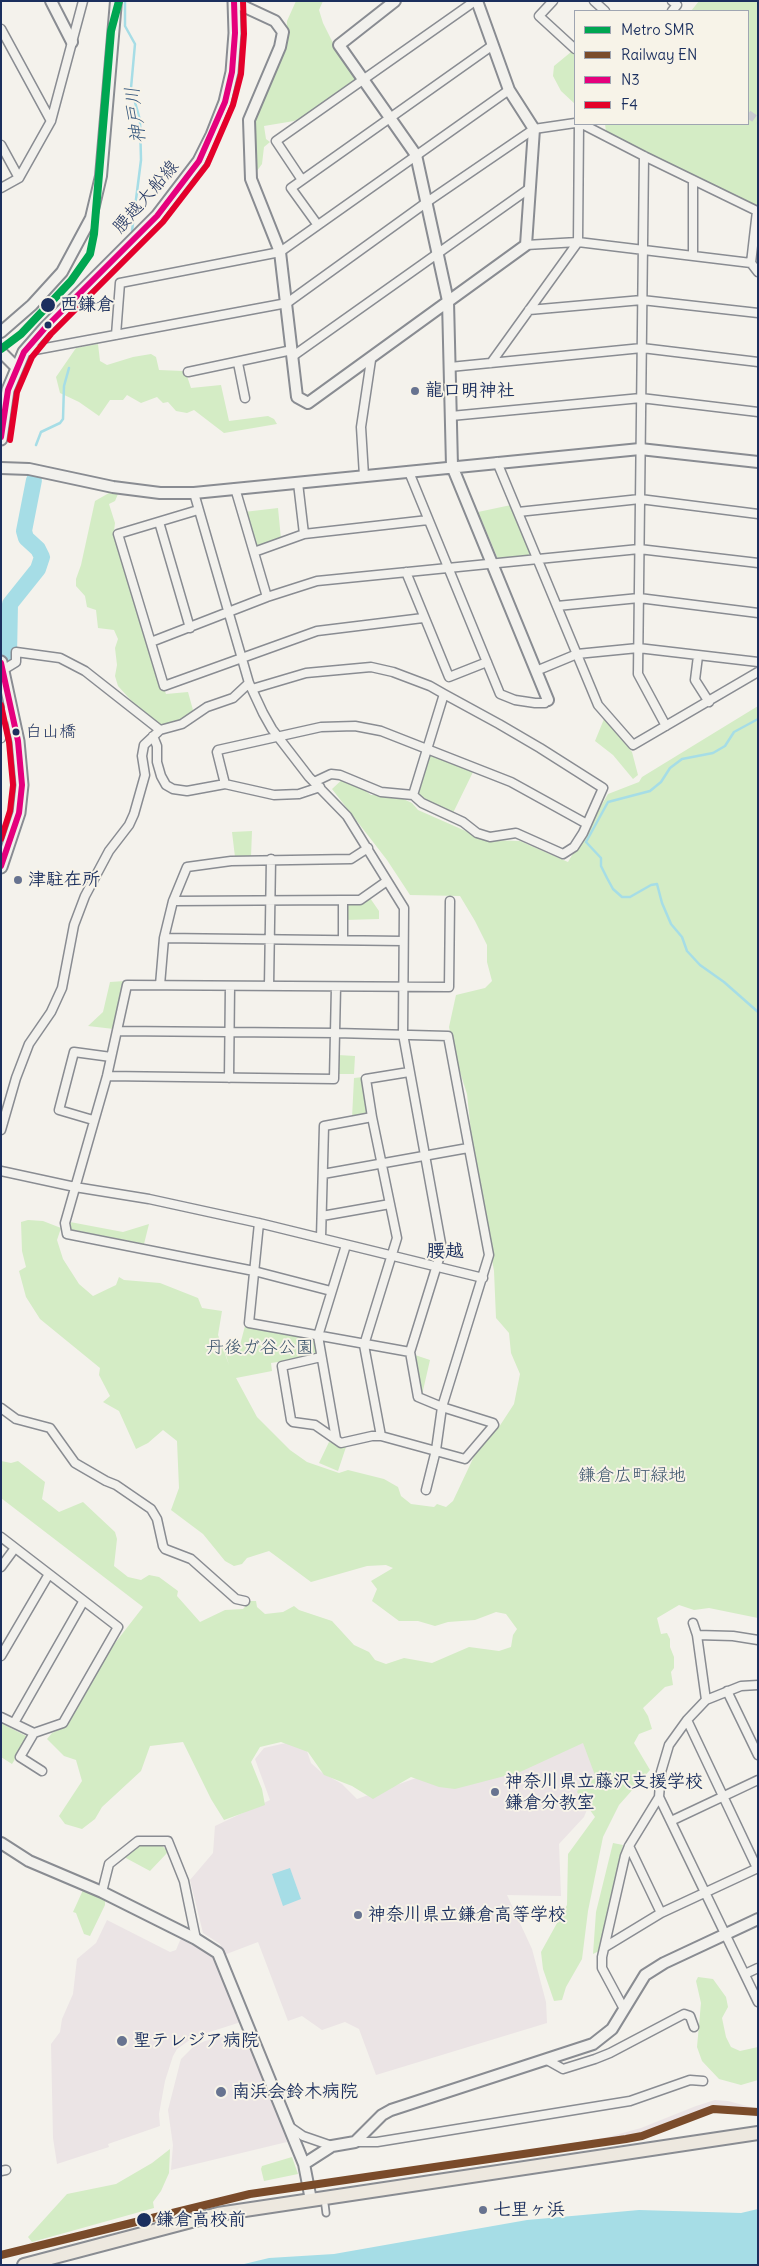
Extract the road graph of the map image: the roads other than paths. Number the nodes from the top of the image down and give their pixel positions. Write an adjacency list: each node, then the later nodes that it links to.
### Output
1 (51, 1): 11 (street)
2 (83, 1): 11 (street)
3 (116, 1): 45 (street)
4 (395, 1): 14 (street)
5 (476, 1): 12 (street); 14 (street)
6 (553, 1): 13 (street)
7 (594, 1): 9 (street)
8 (234, 2): 35 (street); 49 (main road, 腰越大船線)
9 (604, 10)
10 (1, 29): 17 (street)
11 (72, 42): 17 (street)
12 (493, 45): 15 (street); 16 (street)
13 (574, 49)
14 (364, 81): 16 (street); 26 (street)
15 (509, 90): 21 (street); 23 (street)
16 (391, 118): 23 (street); 26 (street)
17 (51, 121): 25 (street)
18 (574, 123): 21 (street)
19 (580, 125): 32 (street)
20 (582, 125): 24 (street)
21 (534, 129): 29 (street); 30 (street)
22 (1, 145): 25 (street)
23 (416, 155): 30 (street); 31 (street)
24 (644, 156): 27 (street); 34 (street)
25 (19, 178): 28 (street)
26 (302, 180): 31 (street)
27 (693, 180): 37 (street); 38 (street)
28 (1, 188)
29 (530, 188): 33 (street); 36 (street)
30 (426, 202): 36 (street); 42 (street)
31 (317, 224): 35 (street)
32 (578, 242): 33 (street); 34 (street); 43 (street)
33 (526, 245): 41 (street)
34 (643, 249): 37 (street); 40 (street)
35 (280, 252): 42 (street); 46 (street)
36 (437, 254): 41 (street); 50 (street)
37 (693, 256): 38 (street)
38 (751, 263): 39 (street)
39 (758, 272)
40 (642, 300): 43 (street); 44 (street); 47 (street)
41 (448, 301): 51 (street); 56 (street)
42 (287, 302): 46 (street); 50 (street)
43 (529, 310): 54 (street)
44 (758, 313)
45 (1, 332)
46 (116, 335): 49 (street)
47 (642, 348): 52 (street); 54 (street); 59 (street)
48 (1, 352): 55 (street)
49 (24, 352): 55 (main road, 腰越大船線)
50 (293, 353): 51 (street); 53 (street)
51 (371, 360): 69 (street)
52 (758, 362)
53 (238, 363): 57 (street); 58 (street)
54 (491, 363): 56 (street)
55 (16, 366): 62 (main road, 腰越大船線)
56 (450, 367): 61 (street)
57 (188, 372)
58 (246, 398)
59 (641, 398): 60 (street); 61 (street); 63 (street)
60 (758, 412)
61 (451, 416): 66 (street)
62 (1, 437)
63 (640, 449): 64 (street); 65 (street); 73 (street)
64 (497, 462): 66 (street); 75 (street)
65 (758, 462)
66 (452, 466): 68 (street); 84 (street)
67 (1, 468): 72 (street)
68 (409, 472): 69 (street); 77 (street)
69 (364, 476): 70 (street)
70 (298, 483): 71 (street); 79 (street)
71 (235, 488): 72 (street); 81 (street)
72 (194, 493): 74 (street)
73 (640, 500): 75 (street); 76 (street); 80 (street)
74 (198, 510): 78 (street); 91 (street)
75 (518, 512): 82 (street)
76 (758, 514)
77 (428, 520): 79 (street); 85 (street)
78 (159, 522): 94 (street); 95 (street)
79 (304, 534): 81 (street)
80 (639, 549): 82 (street); 83 (street); 88 (street)
81 (254, 552): 87 (street)
82 (538, 559): 84 (street); 89 (street)
83 (758, 563)
84 (493, 564): 85 (street); 103 (street)
85 (449, 568): 86 (street); 100 (street)
86 (406, 572): 87 (street); 93 (street)
87 (267, 597): 91 (street)
88 (638, 598): 89 (street); 92 (street); 96 (street)
89 (557, 606): 97 (street)
90 (758, 608): 92 (street)
91 (229, 612): 94 (street); 99 (street)
92 (758, 613)
93 (423, 618): 99 (street); 100 (street)
94 (190, 628): 95 (street)
95 (151, 642): 99 (street)
96 (638, 648): 97 (street); 98 (street); 110 (street)
97 (577, 654): 103 (street); 110 (street)
98 (698, 656): 101 (street); 108 (street)
99 (241, 657): 105 (street)
100 (487, 662): 107 (street)
101 (758, 662)
102 (2, 666): 109 (main road); 111 (street)
103 (536, 671): 107 (street)
104 (758, 672): 108 (street)
105 (250, 686): 106 (street); 111 (street); 113 (street)
106 (444, 694): 115 (street); 119 (street)
107 (548, 700)
108 (709, 702): 110 (street)
109 (11, 706): 114 (street); 122 (main road)
110 (666, 726)
111 (160, 730): 112 (street)
112 (153, 736): 116 (street); 147 (street)
113 (278, 737): 115 (street); 116 (street); 117 (street)
114 (1, 738)
115 (426, 749): 118 (street); 119 (street)
116 (225, 784): 117 (street)
117 (318, 784): 118 (street); 120 (street)
118 (413, 794): 119 (street)
119 (587, 824)
120 (368, 848): 121 (street); 123 (street)
121 (271, 860): 124 (street); 125 (street)
122 (1, 867)
123 (387, 881): 126 (street); 131 (street)
124 (271, 899): 125 (street); 126 (street); 129 (street)
125 (173, 900): 128 (street)
126 (343, 900): 130 (street)
127 (450, 901): 136 (street)
128 (164, 938): 129 (street); 132 (street)
129 (270, 939): 130 (street); 134 (street)
130 (343, 940): 131 (street)
131 (403, 941): 136 (street)
132 (160, 985): 133 (street); 137 (street)
133 (230, 986): 134 (street); 138 (street)
134 (269, 986): 135 (street)
135 (336, 987): 136 (street); 139 (street)
136 (404, 987): 140 (street)
137 (118, 1031): 138 (street); 141 (street)
138 (231, 1032): 139 (street); 144 (street)
139 (336, 1033): 140 (street); 144 (street)
140 (403, 1034): 142 (street); 148 (street)
141 (111, 1056): 143 (street); 146 (street)
142 (409, 1072): 145 (street); 149 (street)
143 (107, 1076): 144 (street); 146 (street)
144 (229, 1078)
145 (372, 1117): 150 (street); 152 (street)
146 (93, 1120): 153 (street)
147 (1, 1130)
148 (468, 1148): 149 (street); 162 (street)
149 (425, 1156): 150 (street); 160 (street)
150 (383, 1164): 152 (street); 154 (street)
151 (1, 1171): 153 (street)
152 (323, 1174): 155 (street)
153 (75, 1187): 156 (street); 161 (street)
154 (390, 1204): 155 (street); 159 (street)
155 (322, 1216): 157 (street)
156 (259, 1223): 157 (street); 161 (street)
157 (321, 1238): 158 (street)
158 (346, 1245): 159 (street); 163 (street)
159 (390, 1256): 160 (street); 165 (street)
160 (437, 1266): 162 (street); 166 (street)
161 (254, 1272): 163 (street); 164 (street)
162 (482, 1278): 168 (street)
163 (330, 1291): 164 (street)
164 (318, 1336): 165 (street); 167 (street)
165 (364, 1345): 166 (street); 170 (street)
166 (410, 1352): 168 (street)
167 (321, 1357): 171 (street); 171 (street)
168 (442, 1407): 172 (street); 172 (street)
169 (1, 1408): 178 (street)
170 (381, 1436): 171 (street); 172 (street)
171 (336, 1439)
172 (436, 1450): 173 (street)
173 (426, 1490)
174 (1, 1537): 175 (street)
175 (15, 1548): 176 (street); 177 (street)
176 (1, 1567)
177 (49, 1574): 179 (street); 183 (street)
178 (245, 1601)
179 (83, 1602): 189 (street); 190 (street)
180 (693, 1623): 181 (street)
181 (697, 1635): 182 (street); 186 (street)
182 (758, 1640)
183 (1, 1656)
184 (758, 1685): 185 (street)
185 (727, 1691): 186 (street); 191 (street)
186 (706, 1700): 188 (street)
187 (1, 1717): 189 (street)
188 (687, 1720): 194 (street); 195 (street)
189 (14, 1723): 190 (street)
190 (34, 1733): 192 (street)
191 (758, 1755)
192 (42, 1771)
193 (758, 1780): 194 (street)
194 (723, 1796): 196 (street); 199 (street)
195 (658, 1797): 196 (street); 198 (street)
196 (671, 1821): 201 (street)
197 (1, 1842): 200 (street)
198 (629, 1846): 202 (street); 206 (street)
199 (757, 1868): 201 (street)
200 (102, 1892): 205 (street); 205 (street)
201 (706, 1892): 202 (street); 204 (street)
202 (662, 1913): 206 (street)
203 (758, 1919): 204 (street)
204 (726, 1935): 208 (street); 210 (street)
205 (196, 1939): 214 (street)
206 (605, 1947): 210 (street)
207 (758, 1968): 208 (street)
208 (745, 1974): 209 (street)
209 (758, 2002)
210 (624, 2008): 212 (street)
211 (694, 2027): 212 (street)
212 (547, 2060): 216 (street)
213 (703, 2081): 216 (street)
214 (290, 2127): 217 (street); 218 (street)
215 (758, 2133): 219 (highway)
216 (355, 2142): 217 (street)
217 (332, 2146): 218 (street)
218 (304, 2164): 219 (street)
219 (311, 2200): 222 (highway)
220 (325, 2205): 221 (street)
221 (326, 2213)
222 (24, 2265)

